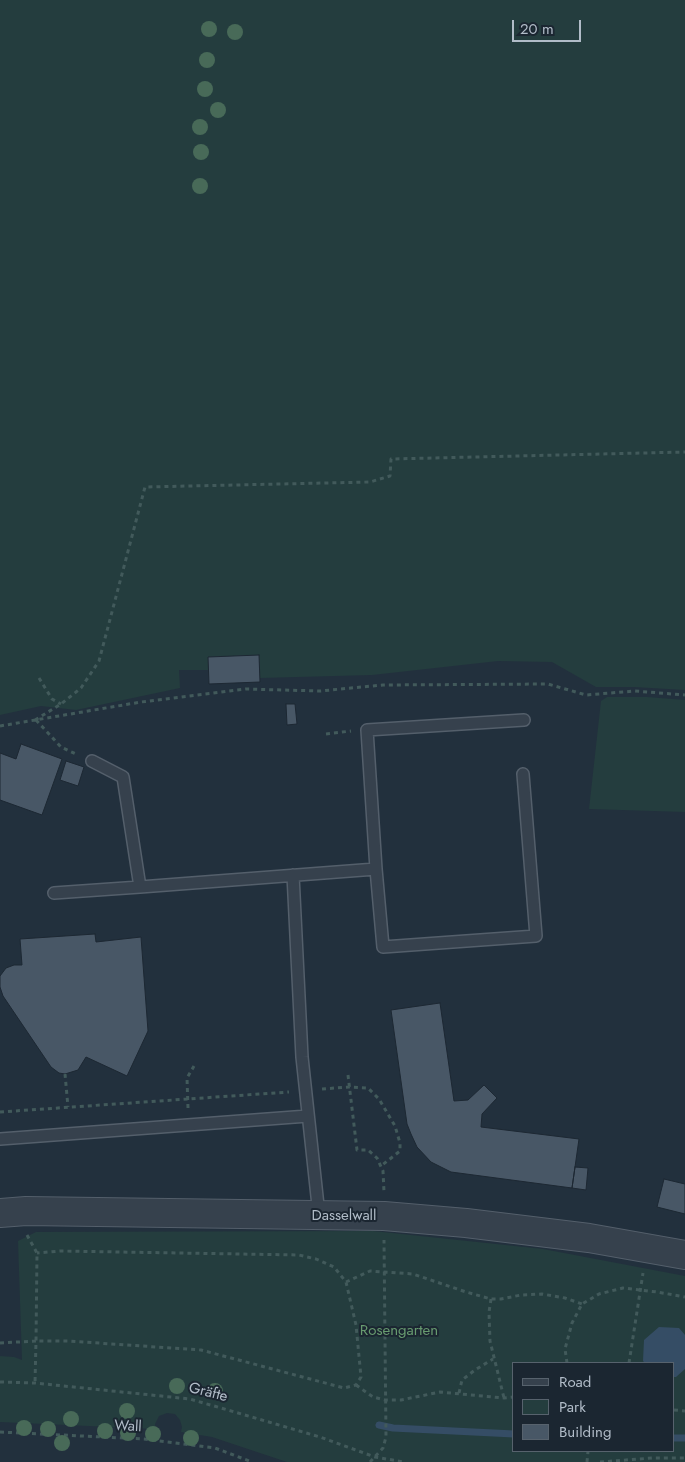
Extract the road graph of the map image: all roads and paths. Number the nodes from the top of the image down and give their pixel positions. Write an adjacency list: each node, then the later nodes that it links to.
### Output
1 (685, 452): 4 (path)
2 (39, 678): 4 (path)
3 (685, 696): 5 (path)
4 (60, 704): 5 (path)
5 (35, 720): 7 (path); 10 (path)
6 (524, 720): 8 (lane)
7 (0, 726)
8 (367, 730): 9 (path); 12 (lane)
9 (326, 734)
10 (92, 761): 14 (lane)
11 (523, 774): 12 (lane)
12 (376, 869): 13 (lane)
13 (294, 875): 14 (lane); 20 (lane)
14 (140, 887): 15 (lane)
15 (54, 893)
16 (194, 1066): 21 (path)
17 (65, 1074): 19 (path)
18 (348, 1076): 25 (path)
19 (68, 1107)
20 (308, 1116): 21 (lane); 24 (lane)
21 (189, 1126): 22 (lane)
22 (0, 1139)
23 (13, 1212): 24 (street, Dasselwall); 27 (path)
24 (319, 1215): 25 (street, Dasselwall)
25 (384, 1216): 26 (street, Dasselwall); 29 (path)
26 (648, 1248): 28 (street, Dasselwall); 31 (path)
27 (37, 1253): 30 (path); 35 (path)
28 (685, 1256)
29 (385, 1273): 30 (path); 33 (path); 46 (path)
30 (346, 1282): 42 (path)
31 (640, 1290): 32 (path); 34 (path); 39 (path)
32 (685, 1297)
33 (491, 1299): 34 (path); 37 (path)
34 (582, 1304): 38 (path)
35 (36, 1342): 36 (path); 41 (path); 42 (path)
36 (0, 1343)
37 (493, 1359): 43 (path); 45 (path)
38 (567, 1362)
39 (629, 1362)
40 (0, 1382): 41 (path, Gräfte)
41 (35, 1383): 48 (path, Gräfte)
42 (356, 1385): 46 (path)
43 (459, 1393): 45 (path); 46 (path)
44 (512, 1397): 45 (path)
45 (504, 1398)
46 (385, 1400): 48 (path)
47 (0, 1432): 50 (path, Wall)
48 (375, 1457): 51 (path); 52 (path, Gräfte)
49 (685, 1458): 53 (path)
50 (252, 1462)
51 (370, 1462)
52 (404, 1462)
53 (600, 1462)

